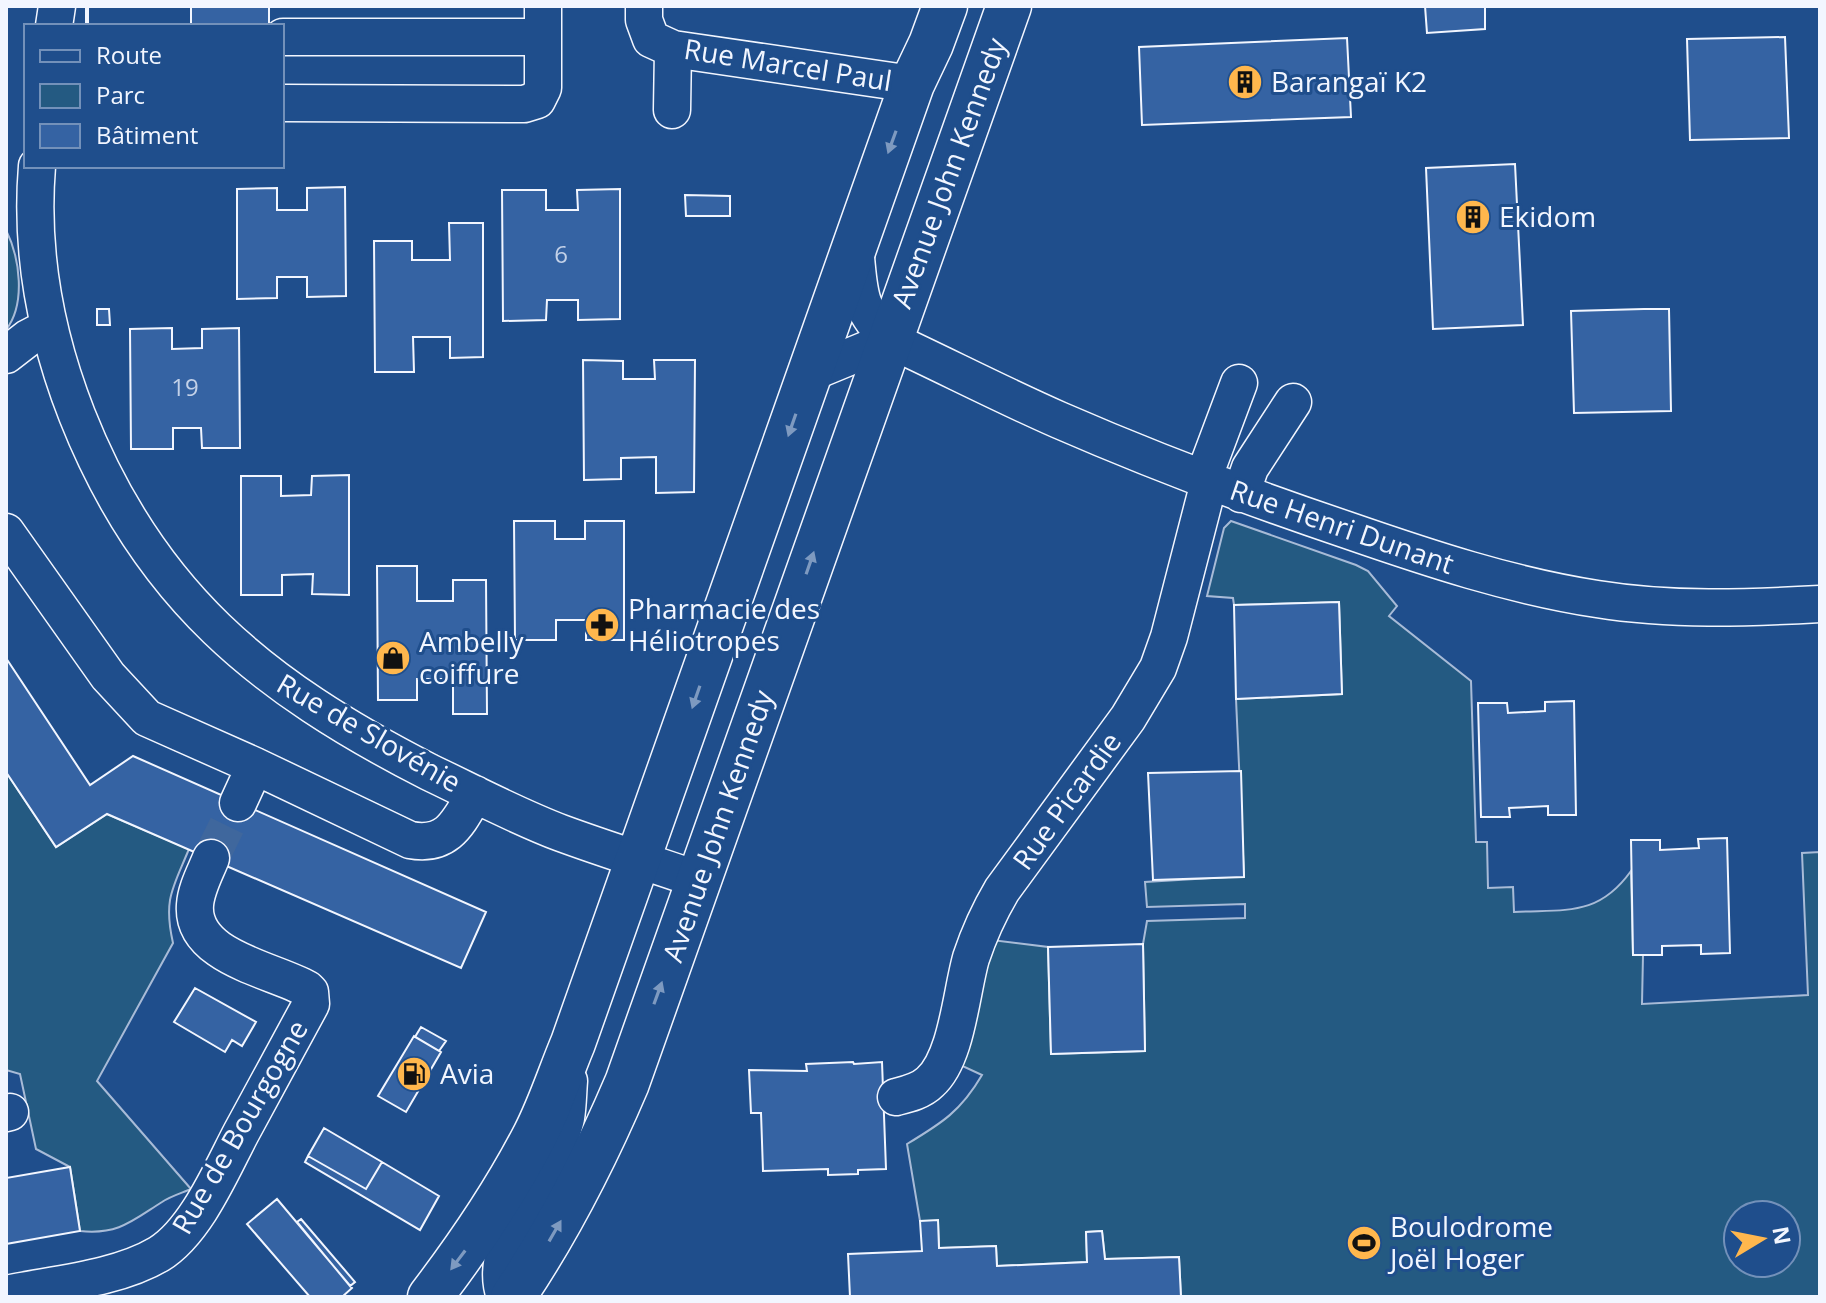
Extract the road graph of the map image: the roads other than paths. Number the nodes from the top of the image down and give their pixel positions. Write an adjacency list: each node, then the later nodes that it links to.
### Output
1 (644, 6): 6 (street, Rue Marcel Paul)
2 (945, 6): 7 (main road, Avenue John Kennedy)
3 (1009, 6): 14 (main road, Avenue John Kennedy)
4 (543, 21): 5 (street); 8 (street)
5 (284, 37)
6 (673, 49): 7 (street, Rue Marcel Paul); 9 (street)
7 (912, 84): 12 (main road, Avenue John Kennedy, one-way to 12)
8 (284, 103)
9 (672, 110)
10 (36, 168): 11 (street, Rue de Slovénie)
11 (20, 202): 13 (street, Rue de Slovénie)
12 (855, 246): 14 (street, Avenue John Kennedy); 16 (main road, Avenue John Kennedy)
13 (49, 327): 15 (street); 23 (street, Rue de Slovénie)
14 (890, 340): 16 (street, Avenue John Kennedy); 19 (street, Rue Henri Dunant); 27 (main road, Avenue John Kennedy, one-way to 14)
15 (6, 355)
16 (810, 373): 26 (main road, Avenue John Kennedy, one-way to 26)
17 (1239, 383): 19 (street)
18 (1293, 402): 19 (street)
19 (1218, 485): 21 (street, Rue Henri Dunant); 29 (street, Rue Picardie)
20 (6, 532): 22 (street)
21 (1820, 604)
22 (255, 766): 23 (street); 24 (street)
23 (475, 794): 26 (street, Rue de Slovénie)
24 (238, 803)
25 (211, 858): 30 (street, Rue de Bourgogne)
26 (638, 859): 27 (street, Rue de Slovénie); 28 (main road, Avenue John Kennedy)
27 (699, 880): 33 (main road, Avenue John Kennedy, one-way to 27)
28 (573, 1043): 31 (main road, Avenue John Kennedy, one-way to 31); 32 (street, Avenue John Kennedy)
29 (896, 1097)
30 (6, 1294)
31 (430, 1297)
32 (505, 1297)
33 (513, 1297)

